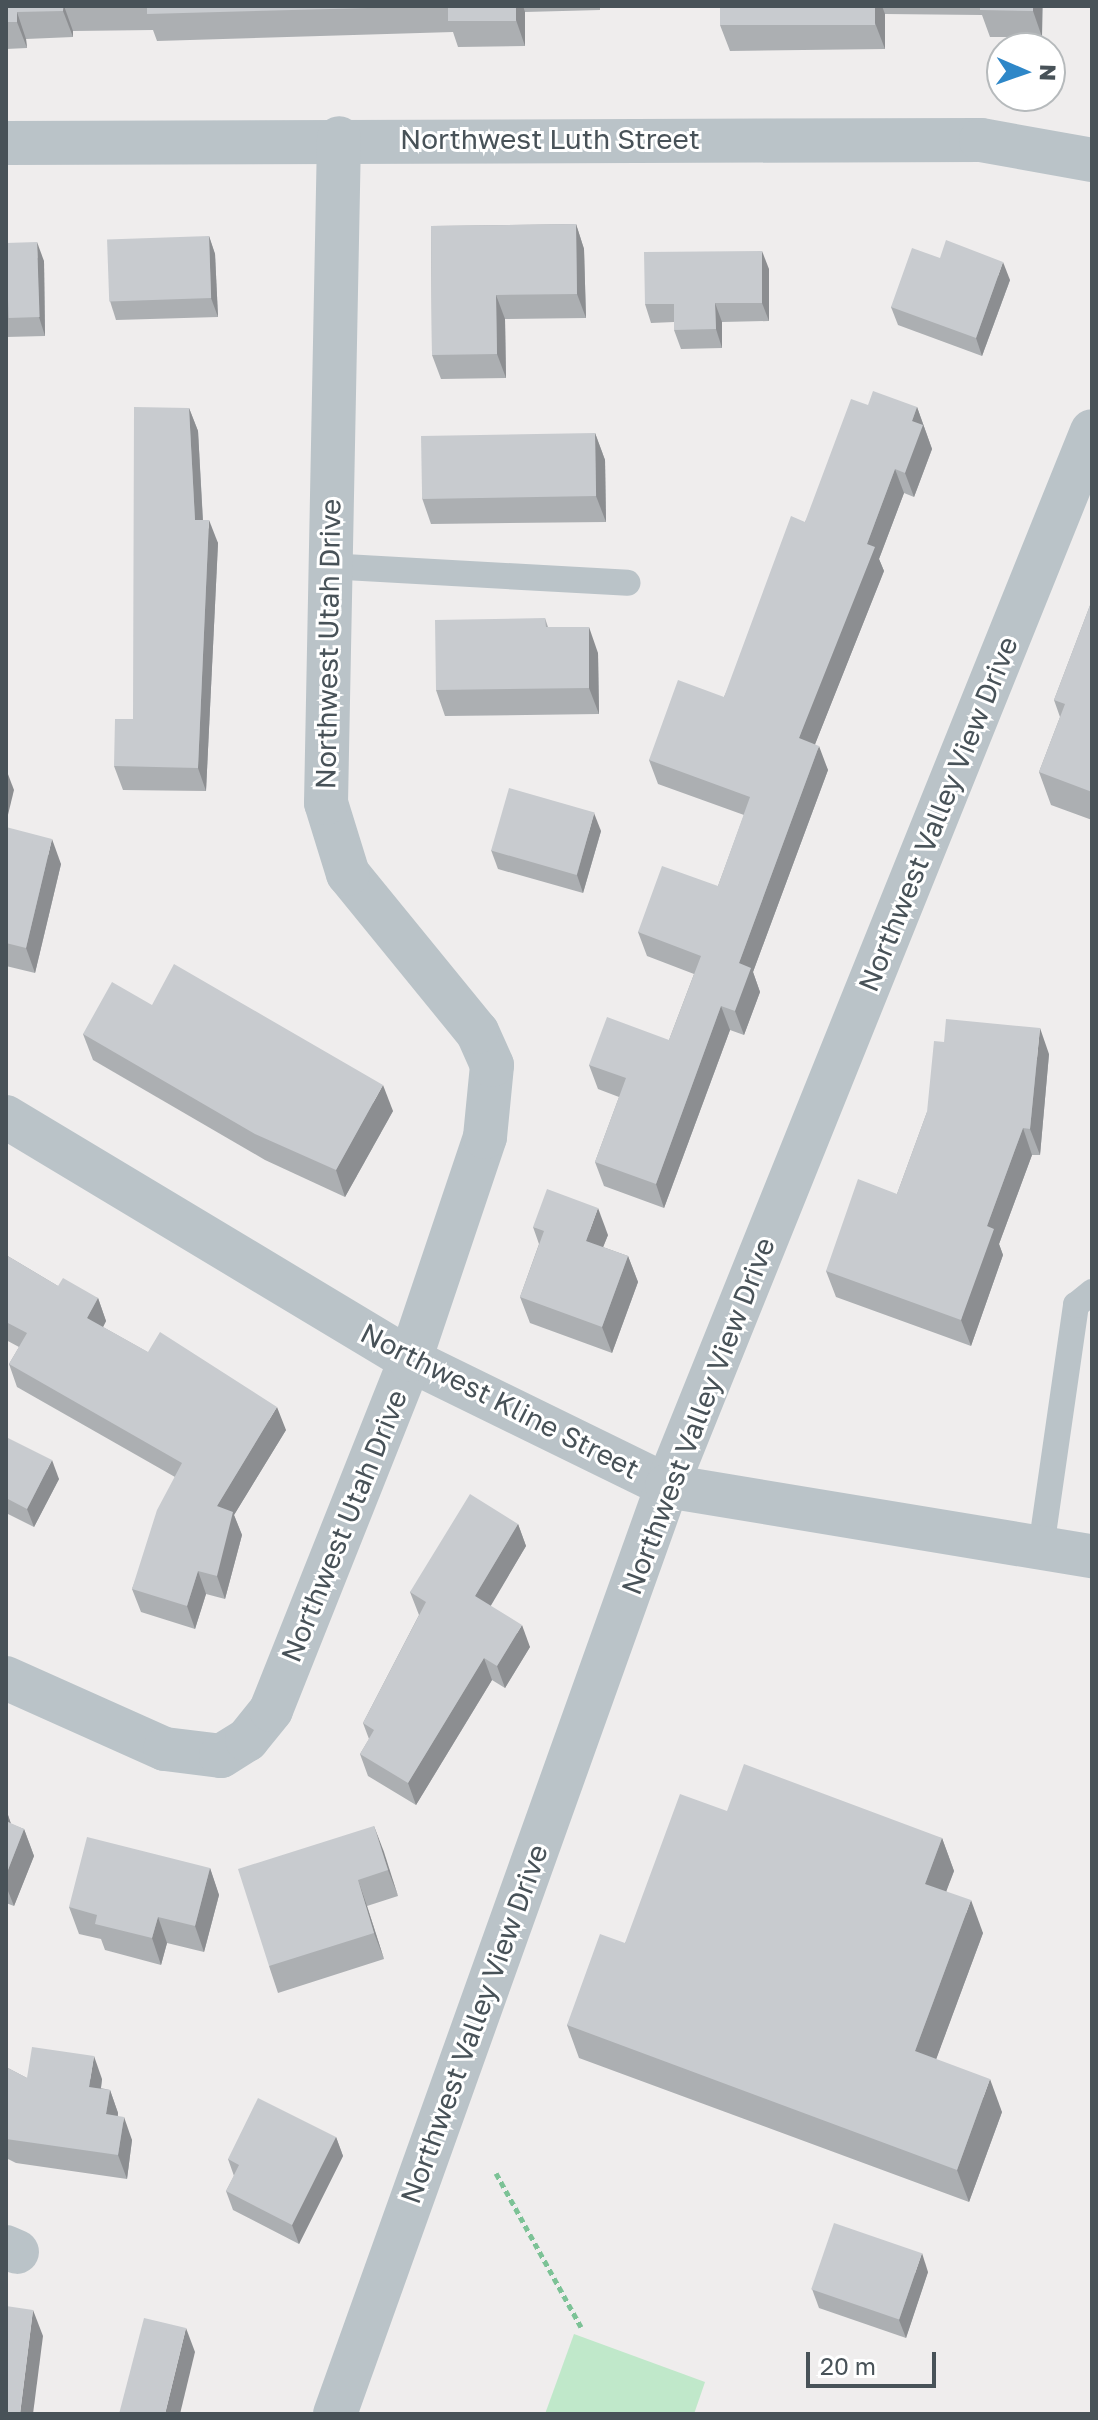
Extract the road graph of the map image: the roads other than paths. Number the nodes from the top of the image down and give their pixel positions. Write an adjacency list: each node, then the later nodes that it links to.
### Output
1 (339, 138): 2 (street, Northwest Luth Street); 3 (street, Northwest Luth Street); 5 (street, Northwest Utah Drive)
2 (6, 143)
3 (1092, 160)
4 (1092, 431): 10 (street, Northwest Valley View Drive)
5 (327, 566): 6 (lane); 9 (street, Northwest Utah Drive)
6 (628, 583)
7 (6, 1117): 9 (street, Northwest Kline Street)
8 (1092, 1292): 11 (lane)
9 (410, 1360): 10 (street, Northwest Kline Street); 13 (street, Northwest Utah Drive)
10 (667, 1486): 11 (street, Northwest Kline Street); 14 (street, Northwest Valley View Drive)
11 (1041, 1548): 12 (street, Northwest Kline Street)
12 (1092, 1556)
13 (6, 1678)
14 (335, 2414)

